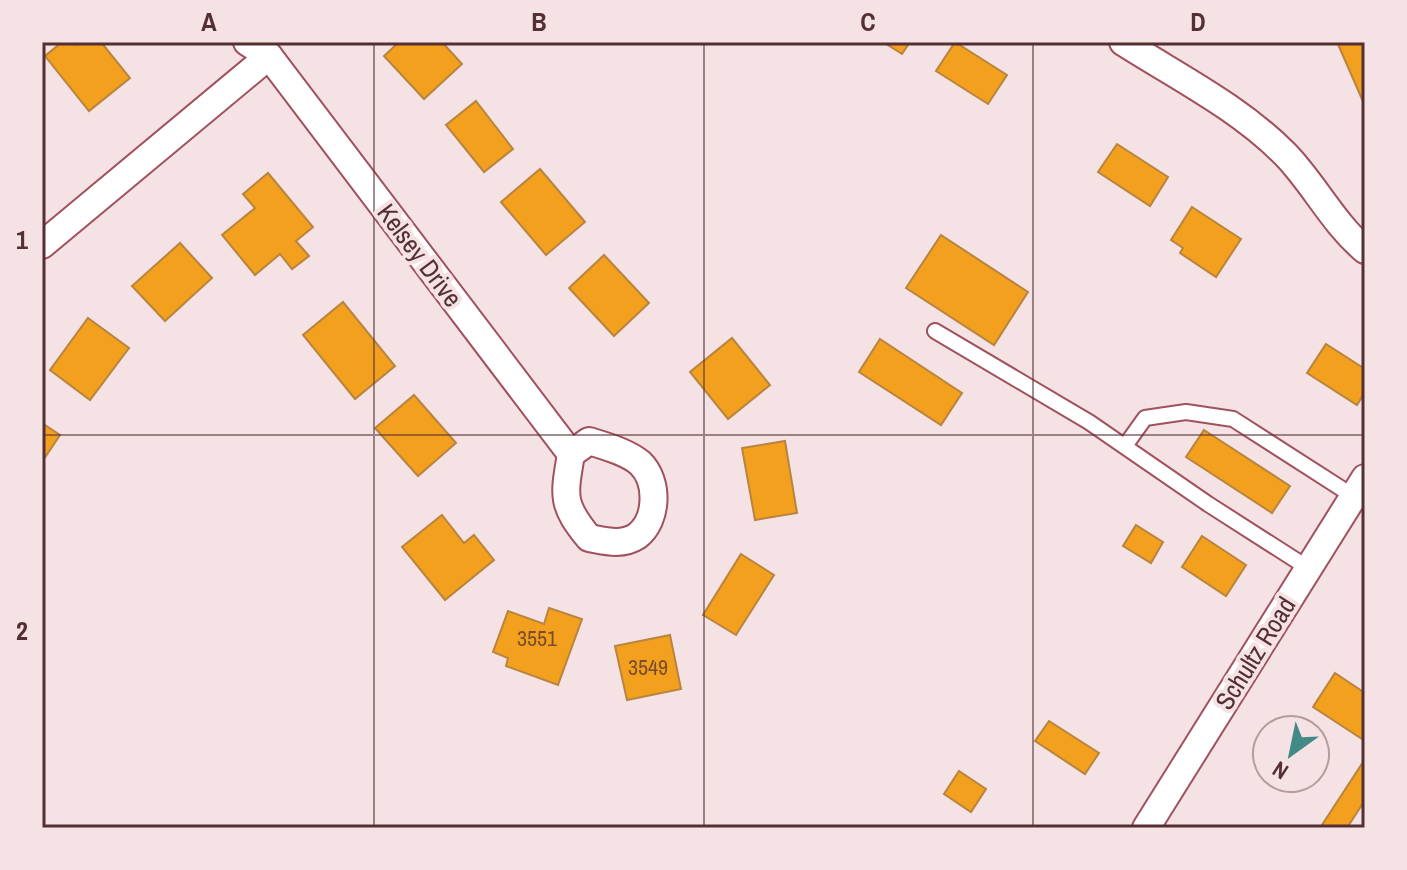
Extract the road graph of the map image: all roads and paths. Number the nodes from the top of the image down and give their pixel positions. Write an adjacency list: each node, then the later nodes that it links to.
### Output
1 (1123, 42): 4 (street)
2 (258, 49): 3 (street, Kelsey Drive); 7 (street, Kelsey Drive)
3 (42, 245)
4 (1365, 250)
5 (935, 331): 6 (lane)
6 (1125, 446): 8 (lane); 9 (lane)
7 (571, 454)
8 (1359, 487): 9 (street, Schultz Road)
9 (1308, 568): 10 (street, Schultz Road)
10 (1146, 828)

